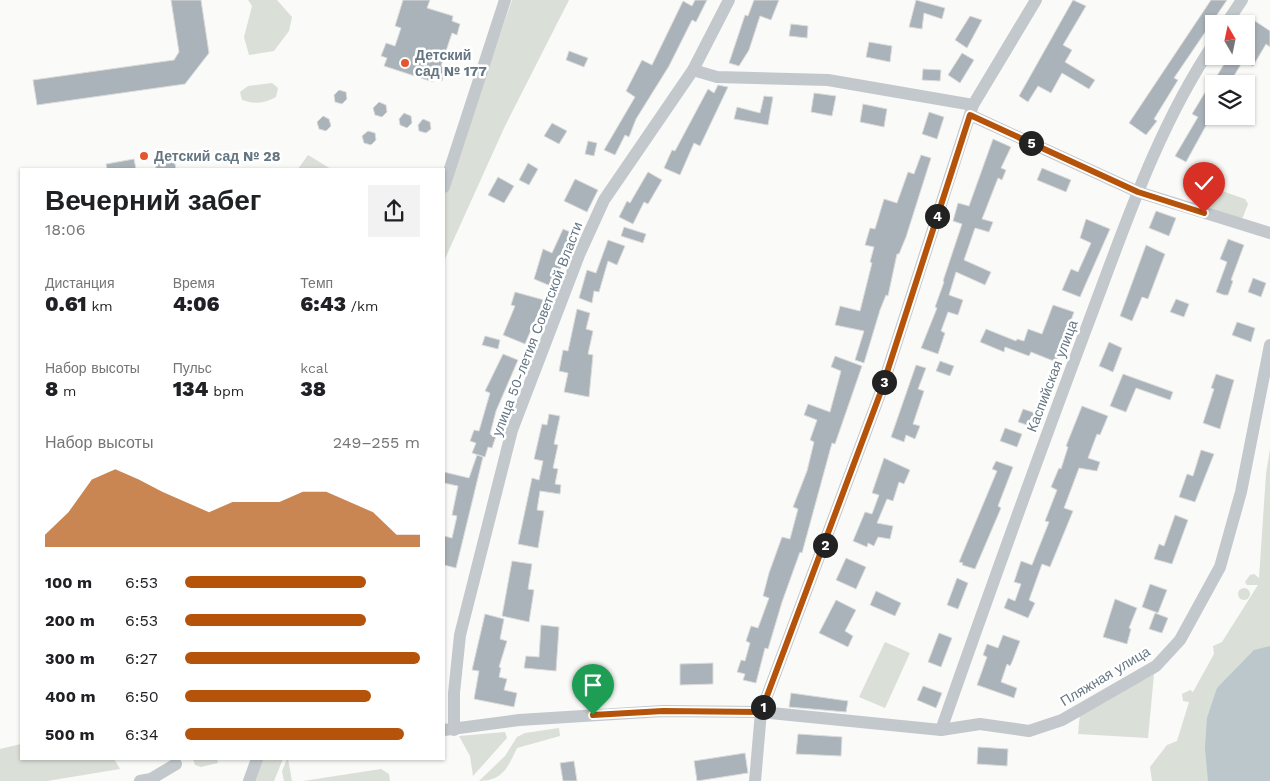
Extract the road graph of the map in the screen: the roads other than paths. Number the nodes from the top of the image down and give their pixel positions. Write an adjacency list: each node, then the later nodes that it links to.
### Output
1 (505, 0): 9 (street)
2 (729, 0): 7 (street, улица 50-летия Советской Власти)
3 (1036, 0): 8 (street)
4 (1242, 0): 5 (street)
5 (1232, 15)
6 (1205, 56): 10 (street, Каспийская улица)
7 (693, 70): 8 (street); 14 (street, улица 50-летия Советской Власти)
8 (971, 110): 10 (street); 13 (street)
9 (445, 184)
10 (1138, 192): 11 (street); 15 (street, Каспийская улица)
11 (1270, 233)
12 (1270, 345): 15 (street, Пляжная улица)
13 (761, 712): 14 (street, Пляжная улица); 15 (street, Пляжная улица); 20 (street)
14 (449, 730)
15 (941, 730)
16 (256, 760): 19 (street)
17 (176, 764): 18 (street)
18 (140, 781)
19 (249, 781)
20 (755, 781)

